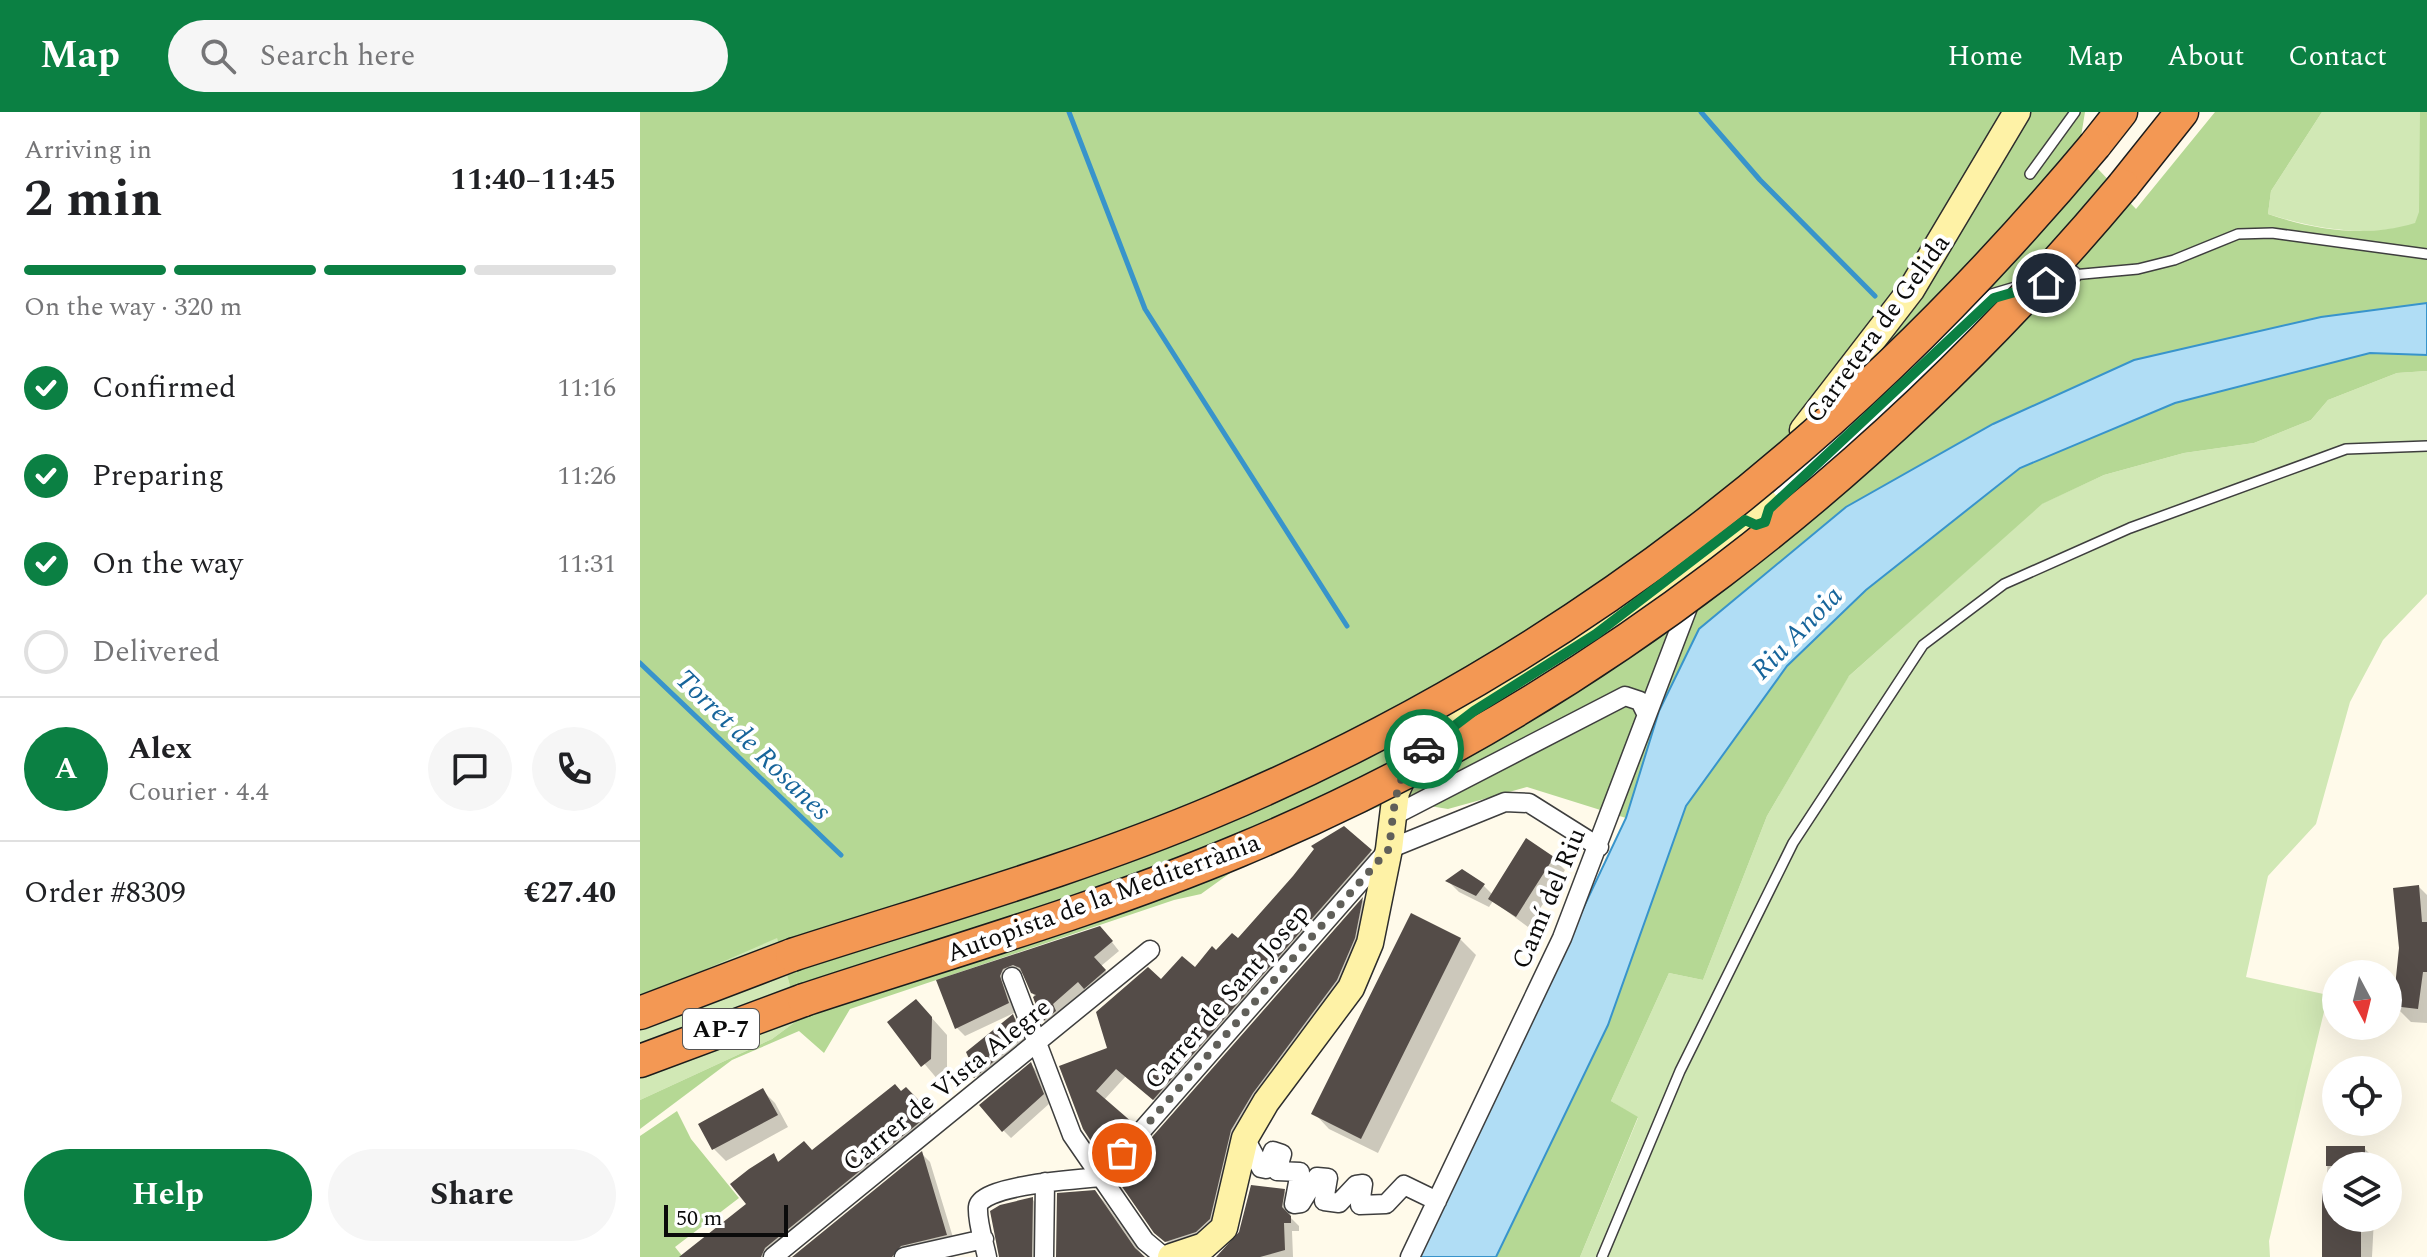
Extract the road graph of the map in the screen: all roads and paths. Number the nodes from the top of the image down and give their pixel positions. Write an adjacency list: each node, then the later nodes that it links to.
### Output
1 (2017, 112): 9 (street, Carretera de Gelida)
2 (2075, 112): 5 (lane)
3 (2121, 112): 17 (highway, Autopista de la Mediterrània / AP-7, bridge)
4 (2182, 112): 19 (highway, Autopista de la Mediterrània / AP-7, bridge)
5 (2030, 174)
6 (2427, 254): 7 (lane)
7 (2072, 275): 9 (street)
8 (2427, 446): 31 (lane)
9 (1756, 509): 10 (street, Carretera de Gelida)
10 (1709, 549): 11 (street, Camí del Riu); 12 (street, Carretera de Gelida)
11 (1647, 715): 12 (street); 13 (street, Camí del Riu)
12 (1393, 816): 14 (street, Carretera de Gelida)
13 (1599, 847): 14 (street); 23 (street, Camí del Riu)
14 (1389, 849): 20 (street, Carretera de Gelida); 21 (street, Carrer de Sant Josep)
15 (1150, 950): 18 (street, Carrer de Vista Alegre)
16 (1012, 977): 18 (street)
17 (640, 1013)
18 (1037, 1045): 21 (street); 25 (street, Carrer de Vista Alegre)
19 (640, 1061)
20 (1245, 1138): 23 (street); 29 (street, Carretera de Gelida)
21 (1101, 1177): 22 (street); 28 (street)
22 (1045, 1182): 24 (street); 27 (street)
23 (1437, 1201): 30 (street, Camí del Riu)
24 (985, 1248): 26 (street)
25 (773, 1257)
26 (904, 1257)
27 (1044, 1257)
28 (1164, 1257)
29 (1171, 1257)
30 (1410, 1257)
31 (1602, 1257)

